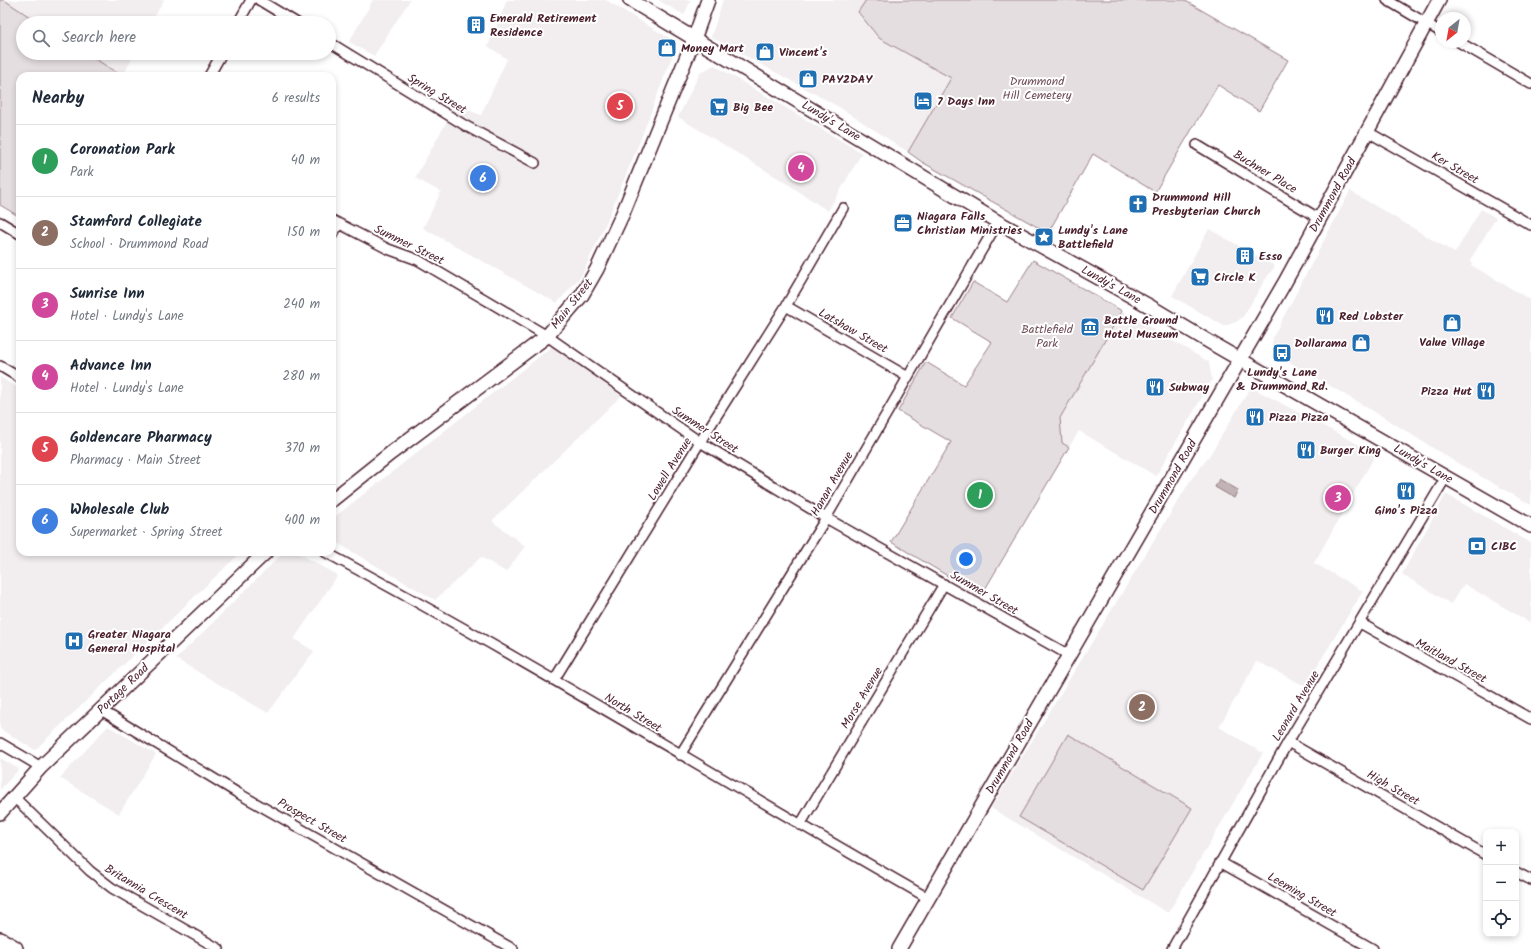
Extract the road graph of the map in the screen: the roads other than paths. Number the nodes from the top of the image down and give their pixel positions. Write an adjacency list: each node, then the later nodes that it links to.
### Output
1 (250, 0): 7 (street)
2 (259, 0): 8 (street)
3 (630, 0): 11 (main road, Lundy's Lane)
4 (708, 0): 11 (main road, Main Street)
5 (1387, 0): 9 (street)
6 (1439, 0): 9 (main road, Drummond Road)
7 (242, 16)
8 (285, 16)
9 (1426, 23): 10 (street); 17 (main road, Drummond Road)
10 (1435, 28)
11 (694, 38): 23 (main road, Lundy's Lane); 28 (main road, Main Street)
12 (336, 46): 19 (street, Spring Street)
13 (1468, 48): 16 (street)
14 (218, 60): 15 (street)
15 (211, 72)
16 (1531, 84)
17 (1368, 132): 21 (main road, Drummond Road); 25 (street, Ker Street)
18 (1197, 145): 21 (street, Buchner Place)
19 (535, 163)
20 (843, 208): 27 (street, Lowell Avenue)
21 (1320, 219): 29 (main road, Drummond Road)
22 (0, 222): 26 (street)
23 (998, 222): 29 (main road, Lundy's Lane); 32 (street, Hanan Avenue)
24 (336, 223): 28 (street, Summer Street)
25 (1531, 224)
26 (16, 232)
27 (786, 306): 32 (street, Latshaw Street); 33 (street, Lowell Avenue)
28 (547, 336): 33 (street, Summer Street); 35 (main road, Main Street)
29 (1240, 359): 34 (main road, Lundy's Lane); 42 (main road, Drummond Road)
30 (0, 366): 31 (street)
31 (16, 376)
32 (908, 377): 36 (street, Hanan Avenue)
33 (700, 442): 36 (street, Summer Street); 43 (street, Lowell Avenue)
34 (1446, 477): 37 (main road, Lundy's Lane); 41 (street, Leonard Avenue)
35 (336, 497)
36 (826, 518): 40 (street, Summer Street); 48 (street, Hanan Avenue)
37 (1531, 526)
38 (262, 556): 44 (main road, Portage Road)
39 (332, 556): 43 (street, North Street)
40 (944, 584): 42 (street, Summer Street); 52 (street, Morse Avenue)
41 (1360, 623): 45 (street, Maitland Street); 46 (street, Leonard Avenue)
42 (1069, 655): 57 (main road, Drummond Road)
43 (554, 680): 48 (street, North Street)
44 (101, 710): 49 (main road, Portage Road); 61 (street, Prospect Street)
45 (1531, 719)
46 (1288, 742): 53 (street, High Street); 54 (street, Leonard Avenue)
47 (0, 743): 49 (street)
48 (680, 754): 52 (street, North Street)
49 (42, 767): 50 (main road, Portage Road)
50 (14, 798): 51 (main road, Portage Road); 60 (street, Britannia Crescent)
51 (0, 813)
52 (800, 825): 57 (street, North Street)
53 (1483, 853)
54 (1220, 862): 63 (street, Leonard Avenue); 64 (street, Leeming Street)
55 (1519, 874): 56 (street)
56 (1531, 880)
57 (928, 898): 62 (main road, Drummond Road)
58 (0, 941): 59 (highway)
59 (14, 949)
60 (219, 949)
61 (513, 949)
62 (899, 949)
63 (1172, 949)
64 (1373, 949)

